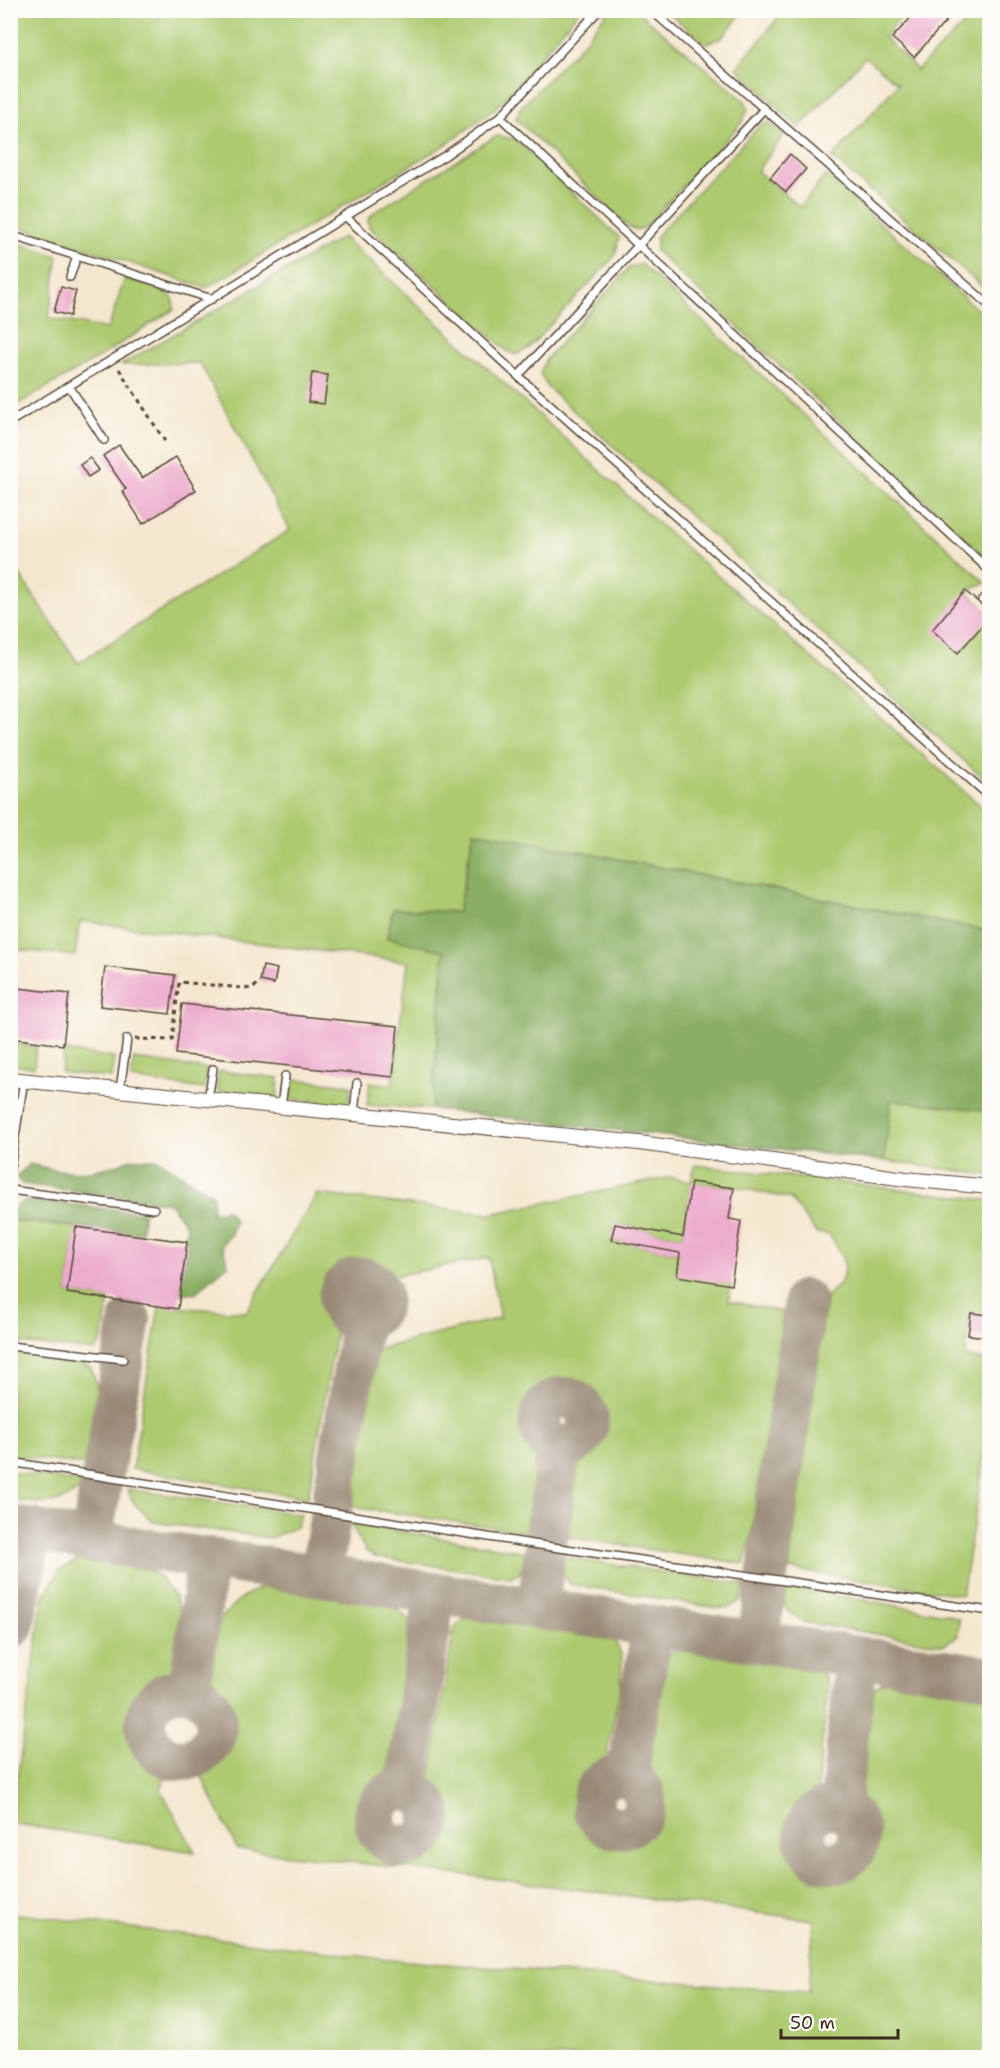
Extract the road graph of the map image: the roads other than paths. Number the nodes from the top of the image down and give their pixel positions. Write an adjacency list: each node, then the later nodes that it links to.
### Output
1 (599, 10): 4 (lane)
2 (651, 10): 3 (lane)
3 (764, 109): 7 (lane); 11 (lane)
4 (500, 117): 5 (lane); 7 (lane)
5 (346, 217): 10 (lane); 12 (lane)
6 (10, 235): 8 (lane)
7 (637, 245): 12 (lane); 16 (lane)
8 (77, 256): 9 (lane); 10 (lane)
9 (70, 277)
10 (212, 299): 13 (lane)
11 (990, 306)
12 (518, 376): 19 (lane)
13 (69, 386): 14 (lane); 15 (lane)
14 (10, 423)
15 (104, 440)
16 (990, 571)
17 (990, 593): 18 (lane)
18 (982, 600)
19 (990, 797)
20 (127, 1039): 25 (lane)
21 (213, 1069): 26 (lane)
22 (285, 1076): 27 (lane)
23 (17, 1080): 25 (street); 29 (lane)
24 (357, 1083): 28 (lane)
25 (120, 1090): 26 (street)
26 (208, 1099): 27 (street)
27 (281, 1107): 28 (street)
28 (354, 1114): 30 (street)
29 (10, 1168)
30 (990, 1187)
31 (10, 1190): 32 (lane)
32 (154, 1209)
33 (10, 1346): 34 (lane)
34 (123, 1359)
35 (10, 1462): 36 (lane)
36 (990, 1611)

